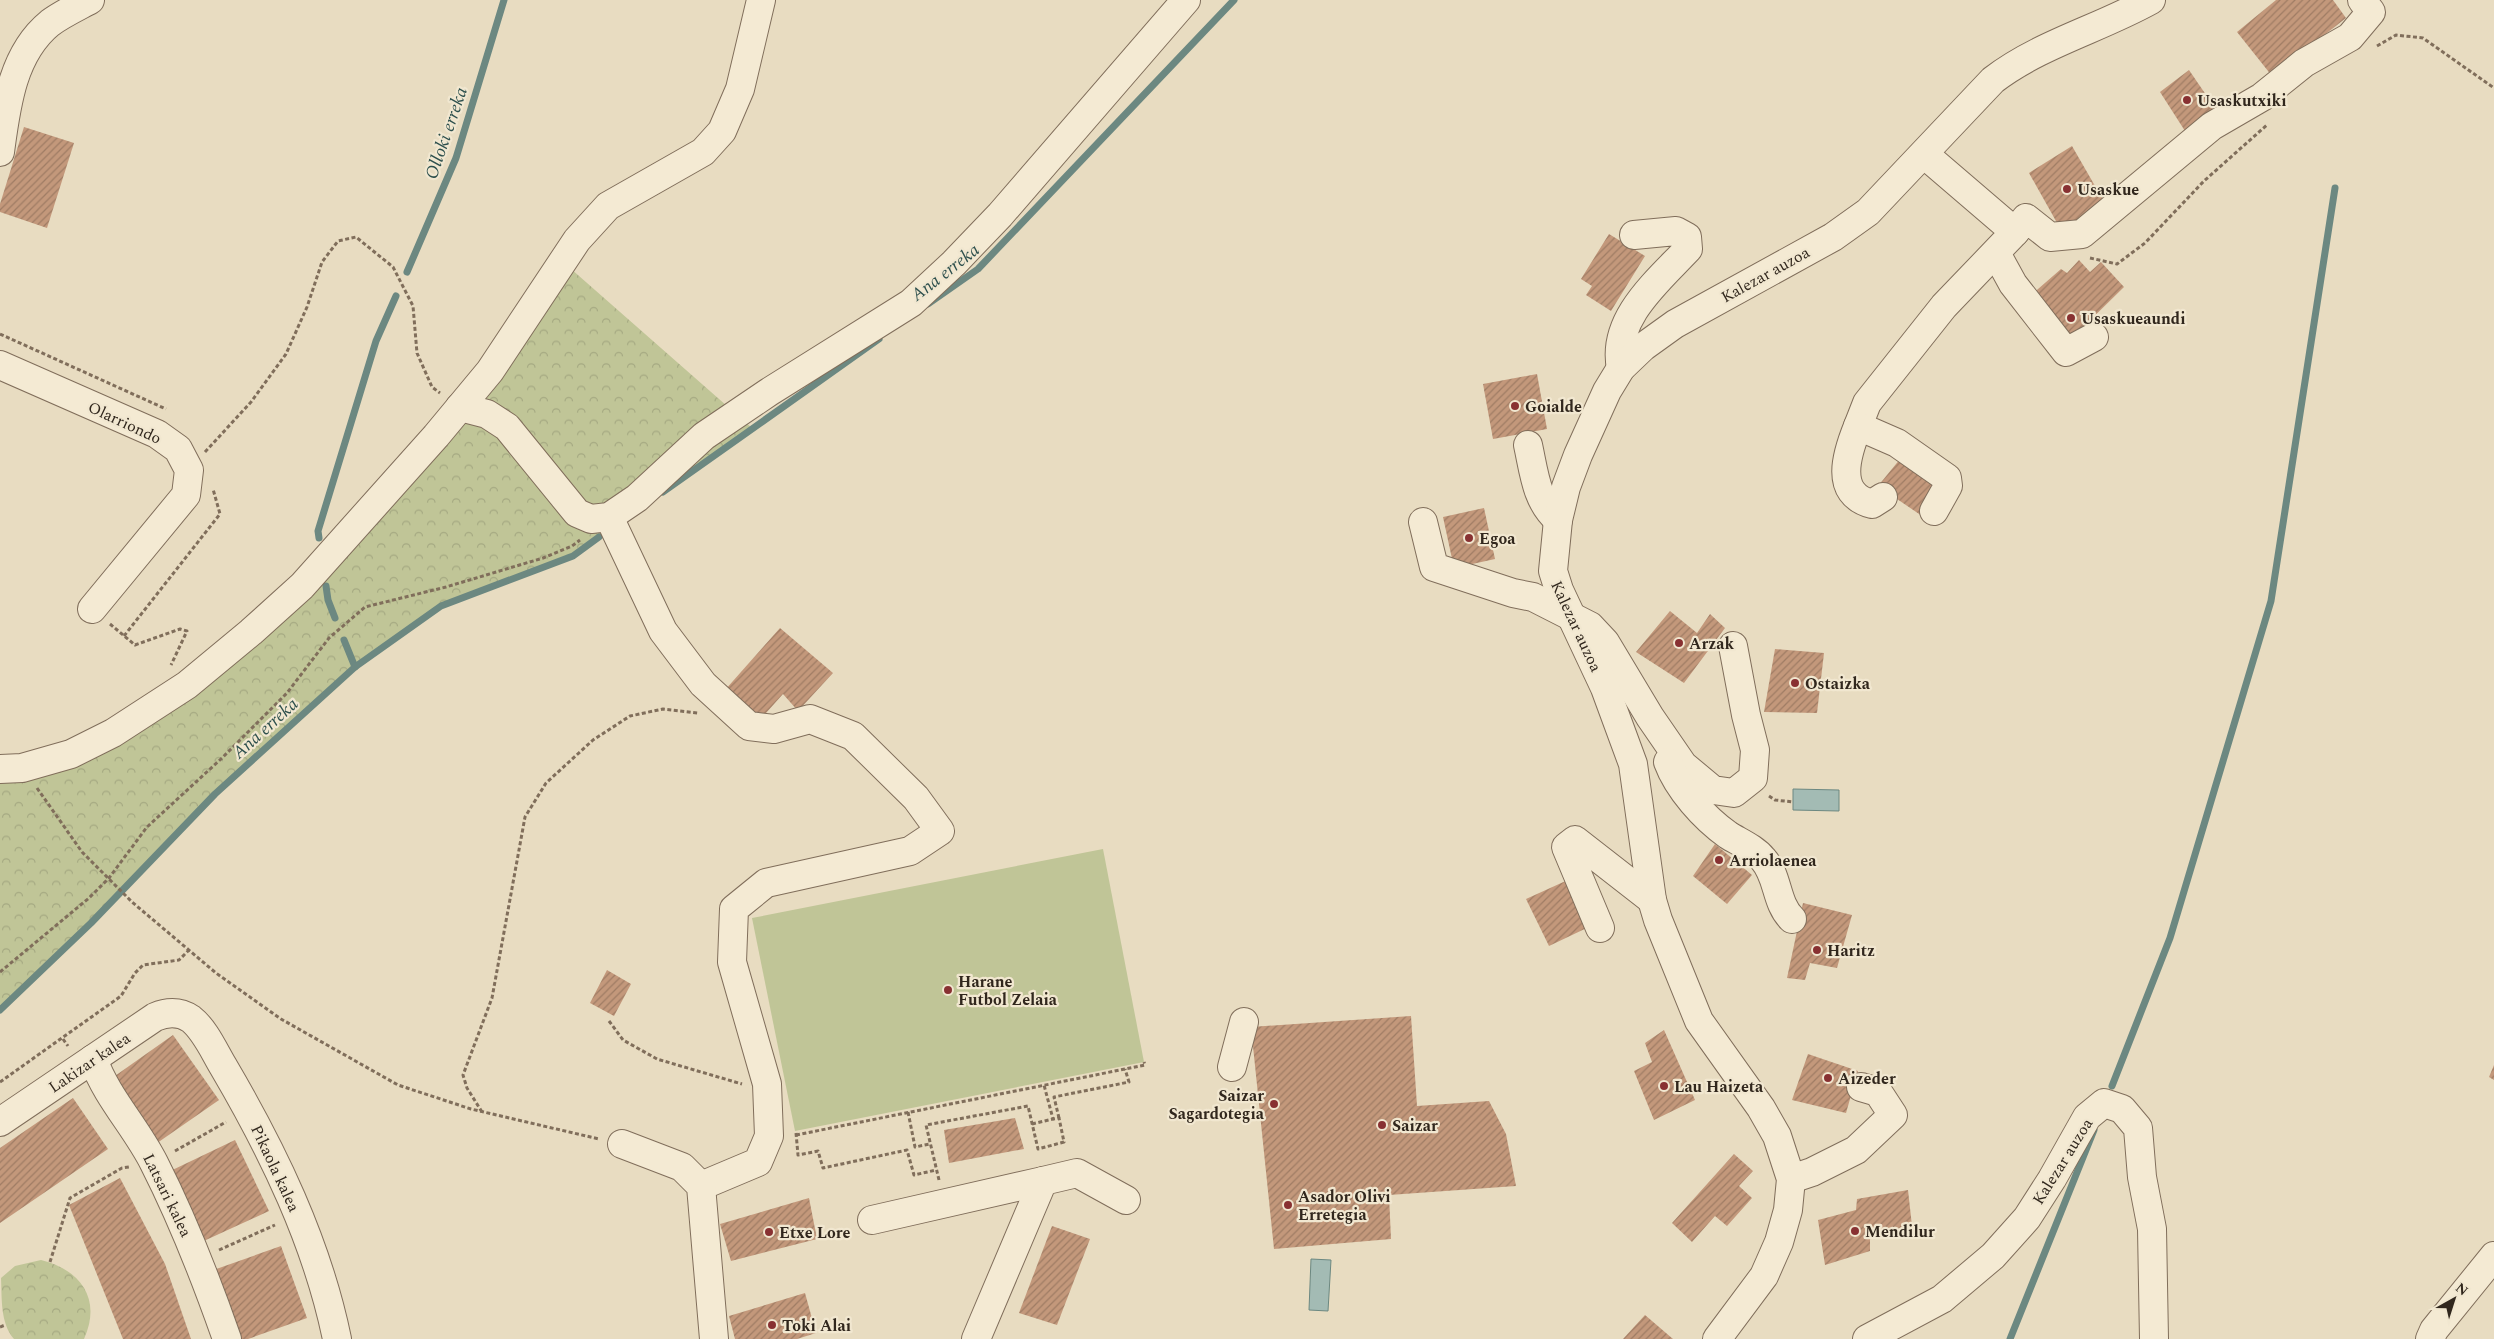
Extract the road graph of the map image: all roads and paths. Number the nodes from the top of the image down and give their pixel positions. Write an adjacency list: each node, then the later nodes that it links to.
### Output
1 (90, 0): 9 (street)
2 (761, 0): 19 (street)
3 (1186, 0): 30 (street)
4 (2151, 0): 10 (street, Kalezar auzoa)
5 (2362, 0): 11 (street)
6 (2372, 49): 7 (path)
7 (2494, 88)
8 (2272, 121): 14 (path)
9 (0, 152)
10 (1924, 154): 11 (street); 18 (street, Kalezar auzoa)
11 (2015, 232): 13 (street)
12 (1634, 235): 18 (street)
13 (1996, 253): 16 (street); 21 (street)
14 (2080, 256)
15 (0, 334): 20 (path)
16 (2094, 336)
17 (0, 365): 33 (street, Olarriondo)
18 (1621, 368): 31 (street, Kalezar auzoa)
19 (460, 407): 24 (path); 30 (street); 37 (street)
20 (169, 411)
21 (1858, 426): 28 (street); 29 (street)
22 (198, 445): 24 (path)
23 (1528, 445): 31 (street)
24 (203, 453): 25 (path); 26 (path)
25 (198, 455)
26 (205, 462)
27 (213, 488): 35 (path)
28 (1883, 497)
29 (1934, 511)
30 (609, 517): 41 (path); 57 (street)
31 (1558, 520): 34 (street, Kalezar auzoa)
32 (1424, 522): 34 (street)
33 (92, 609): 35 (path)
34 (1570, 614): 39 (street); 42 (street, Kalezar auzoa)
35 (124, 636): 37 (path)
36 (1733, 646): 39 (street)
37 (165, 699): 40 (street)
38 (702, 714): 59 (path)
39 (1654, 723): 43 (street)
40 (11, 768): 41 (path)
41 (110, 880): 45 (path); 46 (path)
42 (1652, 900): 44 (street); 71 (street, Kalezar auzoa)
43 (1792, 920)
44 (1600, 928)
45 (189, 950): 54 (path); 59 (path)
46 (0, 972)
47 (182, 1014): 50 (street, Lakizar kalea); 58 (street, Pikaola kalea)
48 (609, 1021): 57 (path)
49 (1244, 1022): 52 (street)
50 (93, 1059): 63 (street, Lakizar kalea); 69 (street, Latsari kalea)
51 (1144, 1062): 53 (path)
52 (1232, 1067)
53 (1125, 1069): 55 (path); 61 (path)
54 (0, 1082)
55 (1044, 1085): 60 (path); 62 (path)
56 (1861, 1087): 71 (street)
57 (767, 1088): 66 (street)
58 (249, 1110): 69 (path); 76 (street, Pikaola kalea)
59 (482, 1112): 67 (path)
60 (908, 1112): 65 (path); 68 (path)
61 (1059, 1118): 62 (path); 64 (path)
62 (1053, 1119): 64 (path)
63 (0, 1122)
64 (1032, 1124): 68 (path)
65 (796, 1135): 66 (path); 70 (path)
66 (769, 1136): 73 (street)
67 (622, 1144): 73 (street)
68 (930, 1144): 70 (path)
69 (154, 1162): 79 (street, Latsari kalea); 80 (path)
70 (936, 1170): 74 (path)
71 (1791, 1179): 87 (street, Kalezar auzoa)
72 (1043, 1180): 75 (street); 77 (street); 86 (street)
73 (701, 1186): 85 (street)
74 (940, 1186)
75 (1126, 1200)
76 (299, 1215): 79 (path); 84 (street, Pikaola kalea)
77 (872, 1220)
78 (2494, 1256): 90 (street)
79 (198, 1259): 83 (street, Latsari kalea)
80 (50, 1262)
81 (5, 1326): 82 (path)
82 (0, 1327)
83 (227, 1339)
84 (337, 1339)
85 (714, 1339)
86 (976, 1339)
87 (1717, 1339)
88 (1867, 1339): 89 (street, Kalezar auzoa)
89 (2154, 1339)
90 (2430, 1339)

